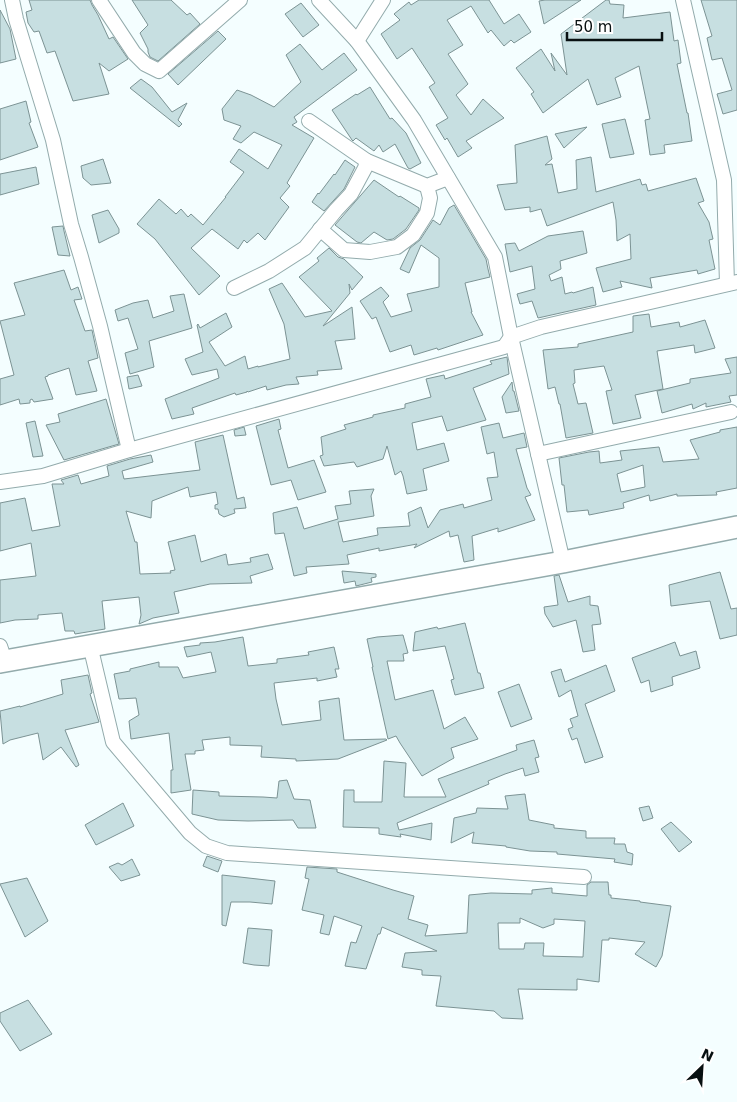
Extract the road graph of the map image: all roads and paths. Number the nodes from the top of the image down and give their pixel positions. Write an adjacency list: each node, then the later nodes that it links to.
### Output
1 (12, 0): 17 (street)
2 (99, 0): 3 (street)
3 (240, 0)
4 (319, 0): 7 (street)
5 (383, 0): 7 (street)
6 (683, 0): 13 (street)
7 (357, 42): 10 (street)
8 (310, 121): 9 (street)
9 (367, 161): 11 (street); 12 (street)
10 (448, 178): 11 (street); 15 (street)
11 (426, 186): 12 (street)
12 (320, 229): 14 (street)
13 (732, 283): 15 (street)
14 (234, 288)
15 (511, 338): 17 (street); 18 (street)
16 (731, 412): 18 (street)
17 (129, 450): 19 (street)
18 (538, 454): 21 (street)
19 (0, 482)
20 (737, 527): 21 (main road)
21 (563, 562): 22 (main road)
22 (90, 645): 23 (main road); 24 (street)
23 (2, 656)
24 (584, 878)

